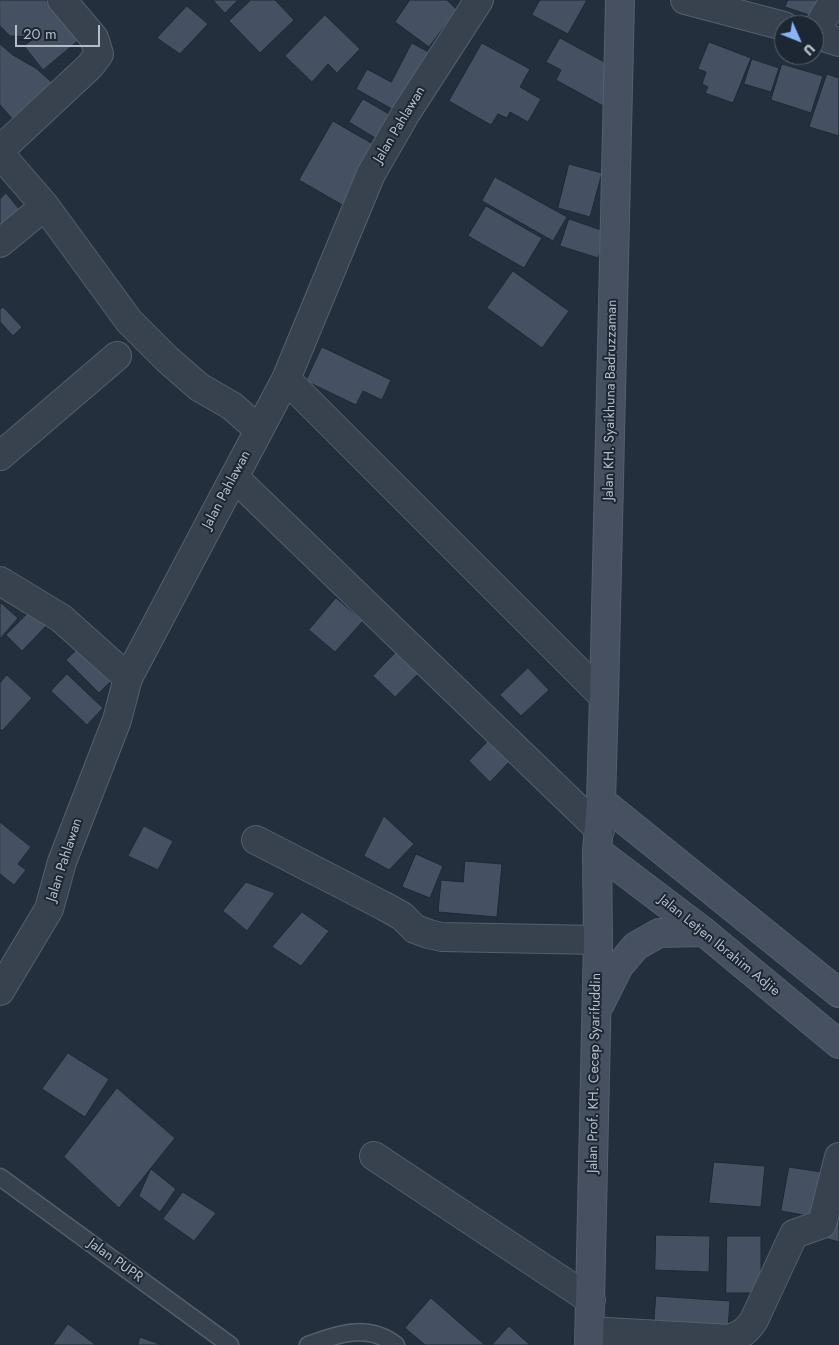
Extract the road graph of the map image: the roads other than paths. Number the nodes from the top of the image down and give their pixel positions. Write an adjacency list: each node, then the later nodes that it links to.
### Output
1 (62, 0): 10 (street)
2 (479, 0): 14 (street, Jalan Pahlawan)
3 (620, 0): 20 (main road, Jalan KH. Syaikhuna Badruzzaman)
4 (685, 0): 7 (street)
5 (834, 0): 6 (street)
6 (824, 17)
7 (774, 23)
8 (824, 37): 9 (street)
9 (839, 42)
10 (0, 152): 11 (street)
11 (44, 206): 12 (street); 15 (street)
12 (0, 243)
13 (116, 356): 16 (street)
14 (286, 379): 15 (street, Jalan Pahlawan); 20 (street)
15 (259, 430): 17 (street, Jalan Pahlawan)
16 (0, 456)
17 (234, 477): 19 (street, Jalan Pahlawan); 23 (street)
18 (0, 581): 19 (street)
19 (128, 678): 26 (street, Jalan Pahlawan)
20 (604, 697): 21 (main road, Jalan KH. Syaikhuna Badruzzaman)
21 (601, 800): 23 (main road, Jalan Prof. KH. Cecep Syarifuddin); 27 (main road)
22 (256, 840): 25 (street)
23 (598, 840): 24 (main road, Jalan Letjen Ibrahim Adjie); 25 (main road, Jalan Prof. KH. Cecep Syarifuddin)
24 (704, 932): 28 (main road); 29 (main road, Jalan Letjen Ibrahim Adjie)
25 (598, 940): 28 (main road, Jalan Prof. KH. Cecep Syarifuddin)
26 (0, 991)
27 (839, 993)
28 (596, 1012): 33 (main road, Jalan Prof. KH. Cecep Syarifuddin)
29 (839, 1044)
30 (374, 1156): 33 (street)
31 (839, 1158): 34 (street)
32 (0, 1177): 35 (lane, Jalan PUPR)
33 (591, 1300): 34 (main road, Jalan Prof. KH. Cecep Syarifuddin)
34 (590, 1338)
35 (230, 1345)
36 (308, 1345): 37 (lane)
37 (396, 1345)

